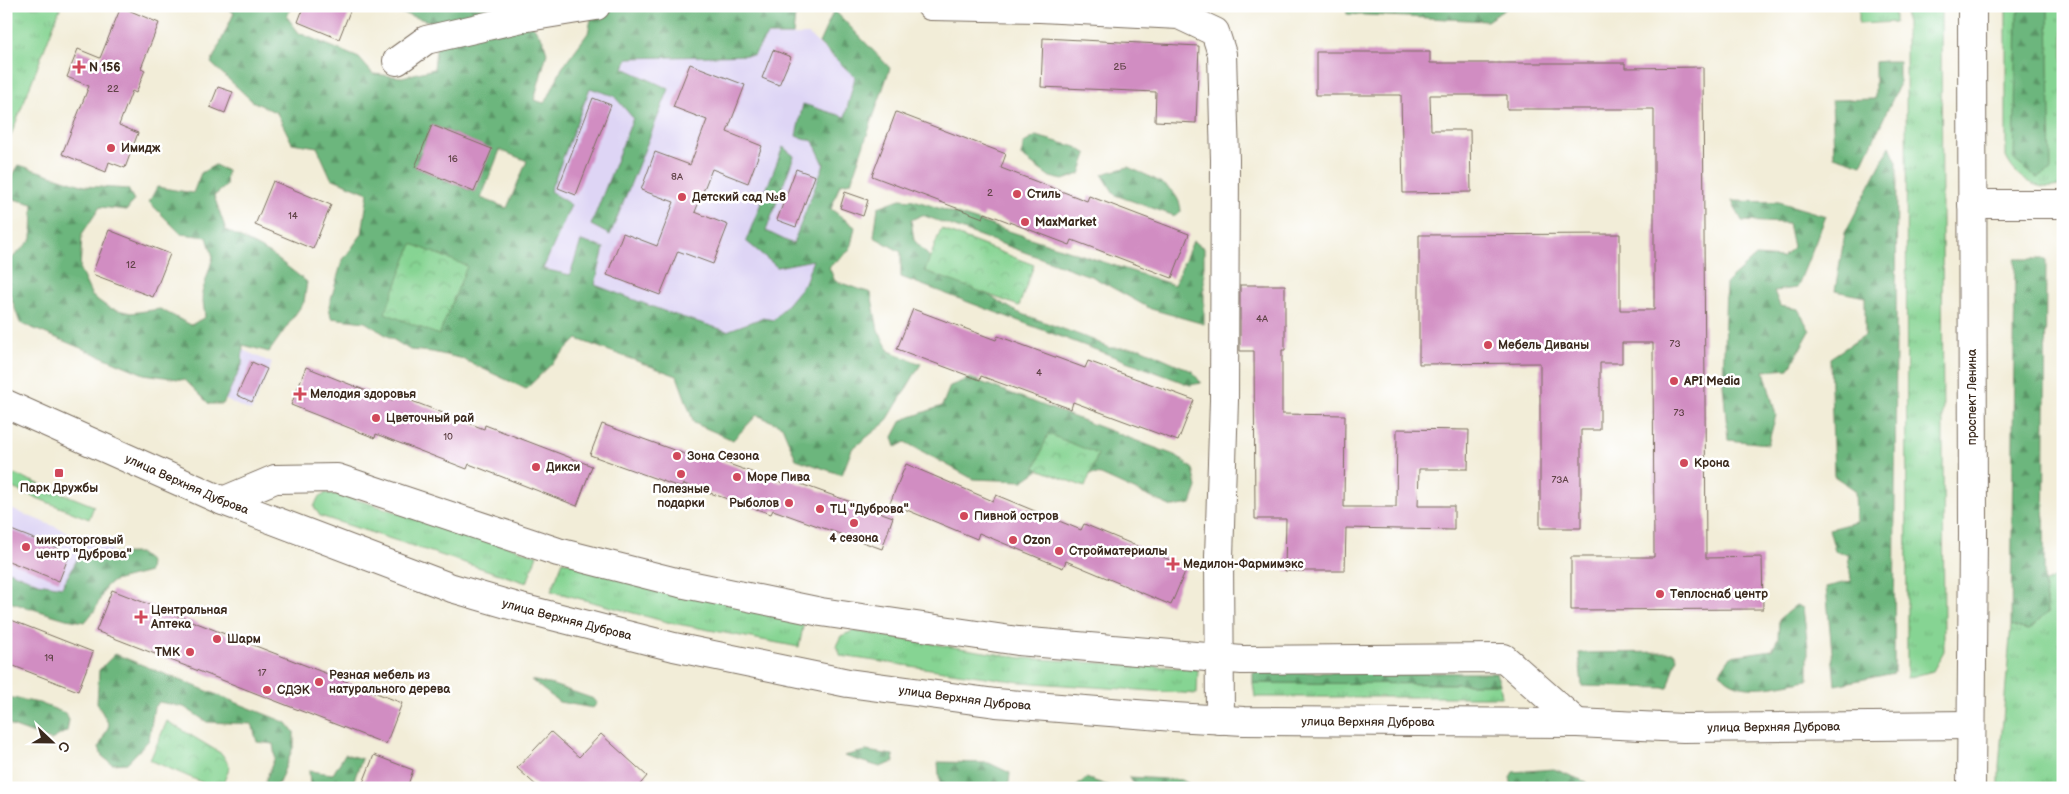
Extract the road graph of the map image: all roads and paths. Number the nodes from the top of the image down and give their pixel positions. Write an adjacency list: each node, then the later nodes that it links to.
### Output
1 (596, 6): 5 (main road)
2 (932, 6): 4 (main road)
3 (1972, 6): 6 (main road, проспект Ленина)
4 (1040, 7): 10 (main road)
5 (397, 61)
6 (1972, 204): 7 (main road); 13 (main road, проспект Ленина)
7 (2063, 204)
8 (6, 404): 9 (main road, улица Верхняя Дуброва)
9 (223, 501): 10 (main road); 11 (main road, улица Верхняя Дуброва)
10 (1220, 659): 11 (main road); 12 (main road)
11 (1220, 720): 12 (main road, улица Верхняя Дуброва)
12 (1577, 724): 13 (main road, улица Верхняя Дуброва)
13 (1970, 725): 14 (main road, проспект Ленина)
14 (1970, 788)

